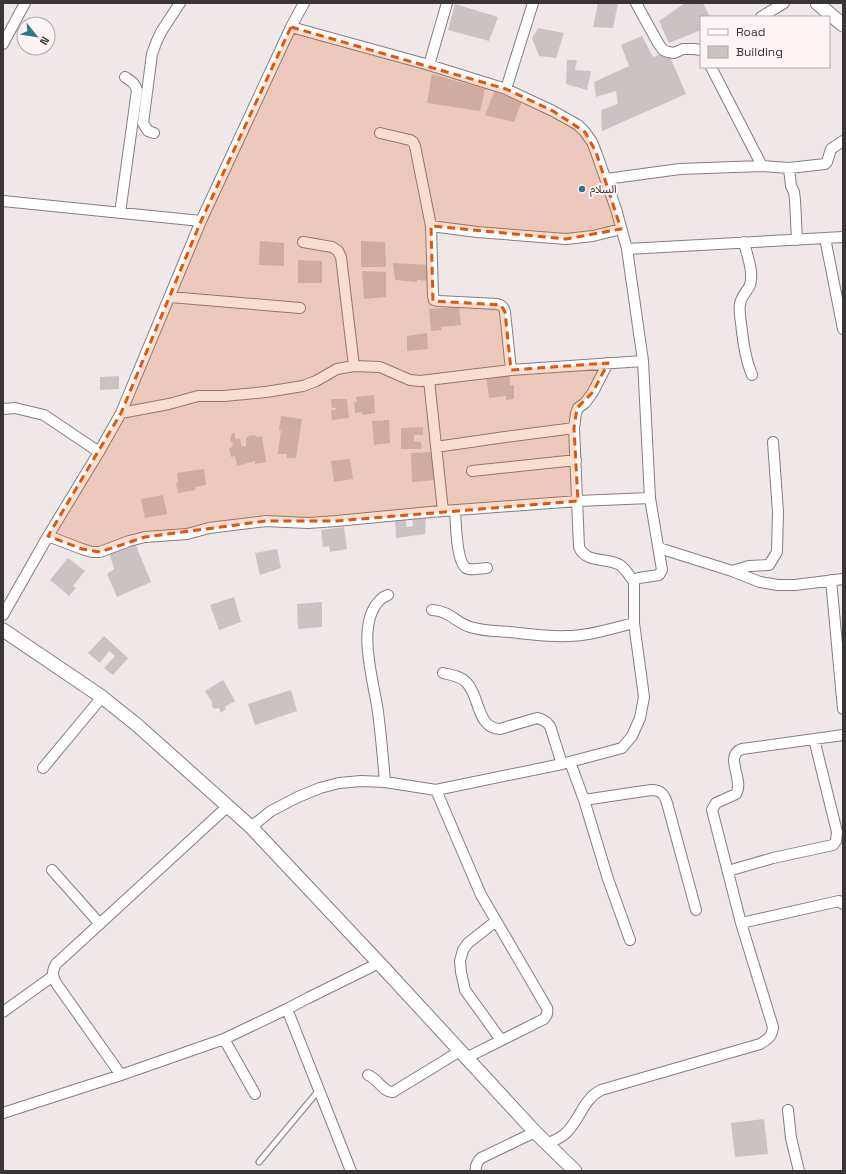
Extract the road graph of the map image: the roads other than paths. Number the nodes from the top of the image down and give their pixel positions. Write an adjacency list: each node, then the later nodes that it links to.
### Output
1 (26, 3): 12 (street)
2 (180, 3): 18 (street)
3 (304, 3): 11 (street)
4 (447, 3): 14 (street)
5 (533, 3): 17 (street)
6 (636, 3): 13 (street)
7 (784, 3): 9 (street)
8 (817, 3): 10 (street)
9 (763, 16)
10 (843, 25)
11 (291, 27): 14 (street); 26 (street)
12 (3, 44)
13 (700, 50)
14 (429, 65): 17 (street)
15 (712, 68): 21 (street)
16 (125, 77): 25 (street)
17 (506, 89): 23 (street)
18 (154, 133)
19 (380, 133): 27 (street)
20 (843, 141): 22 (street)
21 (762, 166): 22 (street); 23 (street)
22 (789, 168): 31 (street)
23 (606, 179): 28 (street)
24 (3, 201): 25 (street)
25 (120, 213): 26 (street)
26 (201, 221): 35 (street)
27 (431, 226): 28 (street); 41 (street)
28 (621, 228): 34 (street)
29 (843, 237): 30 (street)
30 (825, 238): 31 (street); 37 (street)
31 (797, 240): 33 (street)
32 (303, 242): 40 (street)
33 (744, 242): 34 (street); 42 (street)
34 (627, 249): 38 (street)
35 (170, 297): 36 (street); 45 (street)
36 (300, 308)
37 (843, 330)
38 (642, 361): 39 (street); 52 (street)
39 (608, 364): 41 (street); 46 (street)
40 (354, 366): 43 (street); 45 (street)
41 (511, 370): 43 (street)
42 (752, 375)
43 (429, 380): 48 (street)
44 (3, 409): 49 (street)
45 (121, 413): 49 (street)
46 (574, 428): 48 (street); 50 (street)
47 (773, 442): 59 (street)
48 (436, 448): 55 (street)
49 (99, 452): 56 (street)
50 (576, 460): 51 (street); 53 (street)
51 (472, 471)
52 (650, 498): 53 (street); 57 (street)
53 (578, 501): 54 (street); 62 (street)
54 (455, 510): 55 (street); 58 (street)
55 (443, 511): 56 (street)
56 (48, 536): 65 (street)
57 (659, 548): 59 (street); 62 (street)
58 (487, 568)
59 (732, 571): 61 (street)
60 (843, 579): 61 (street)
61 (831, 580): 70 (street)
62 (634, 582): 66 (street)
63 (388, 595): 75 (street)
64 (432, 610): 66 (street)
65 (3, 615)
66 (634, 622): 73 (street)
67 (3, 630): 69 (street)
68 (443, 673): 73 (street)
69 (102, 697): 74 (street); 78 (street)
70 (843, 709)
71 (843, 735): 72 (street)
72 (814, 739): 81 (street); 81 (street)
73 (566, 763): 76 (street); 77 (street)
74 (43, 768)
75 (385, 782): 76 (street); 79 (street)
76 (436, 790): 84 (street)
77 (584, 800): 83 (street); 87 (street)
78 (228, 806): 79 (street); 85 (street)
79 (251, 827): 88 (street)
80 (52, 870): 85 (street)
81 (728, 871): 86 (street)
82 (843, 904): 86 (street)
83 (696, 910)
84 (496, 921): 93 (street); 93 (street)
85 (100, 924): 89 (street)
86 (741, 924): 102 (street)
87 (630, 940)
88 (379, 962): 90 (street); 94 (street)
89 (53, 976): 91 (street); 95 (street)
90 (287, 1009): 92 (street); 97 (street)
91 (3, 1012)
92 (224, 1039): 95 (street); 98 (street)
93 (501, 1040): 94 (street)
94 (463, 1055): 96 (street); 101 (street)
95 (121, 1075): 100 (street)
96 (368, 1075)
97 (319, 1090): 103 (lane); 104 (street)
98 (255, 1094)
99 (788, 1110): 107 (street)
100 (3, 1113)
101 (534, 1132): 102 (street); 105 (street)
102 (547, 1144): 106 (street)
103 (259, 1162)
104 (351, 1171)
105 (476, 1171)
106 (575, 1171)
107 (799, 1171)

